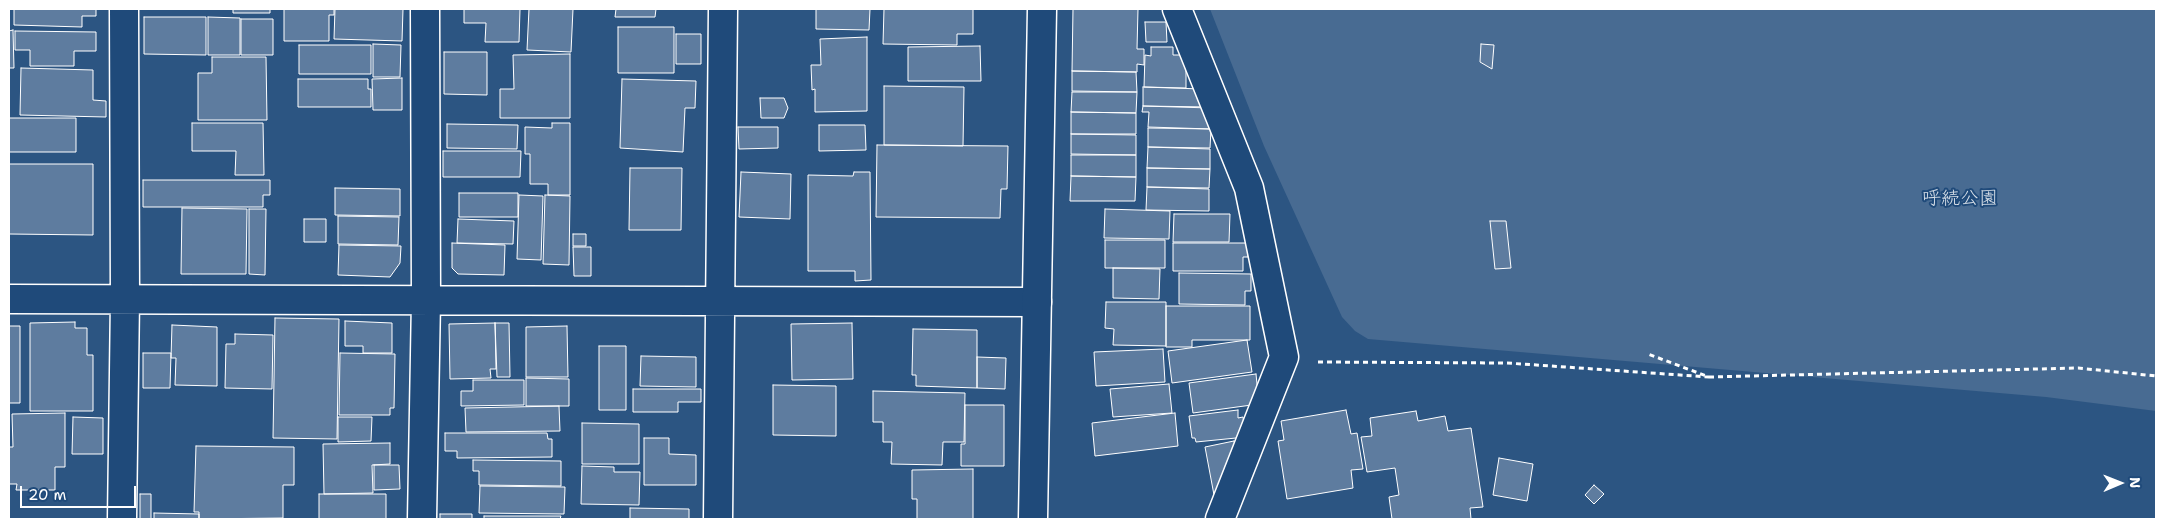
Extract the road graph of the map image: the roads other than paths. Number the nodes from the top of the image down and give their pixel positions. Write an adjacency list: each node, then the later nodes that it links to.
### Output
1 (124, 9): 7 (street)
2 (425, 9): 8 (street)
3 (723, 9): 9 (street)
4 (1042, 9): 10 (street)
5 (1177, 9): 15 (street)
6 (9, 299): 7 (street)
7 (125, 299): 8 (street); 11 (street)
8 (426, 300): 9 (street); 12 (street)
9 (720, 302): 10 (street); 13 (street)
10 (1037, 302): 14 (street)
11 (122, 519)
12 (422, 519)
13 (718, 519)
14 (1034, 519)
15 (1220, 519)

